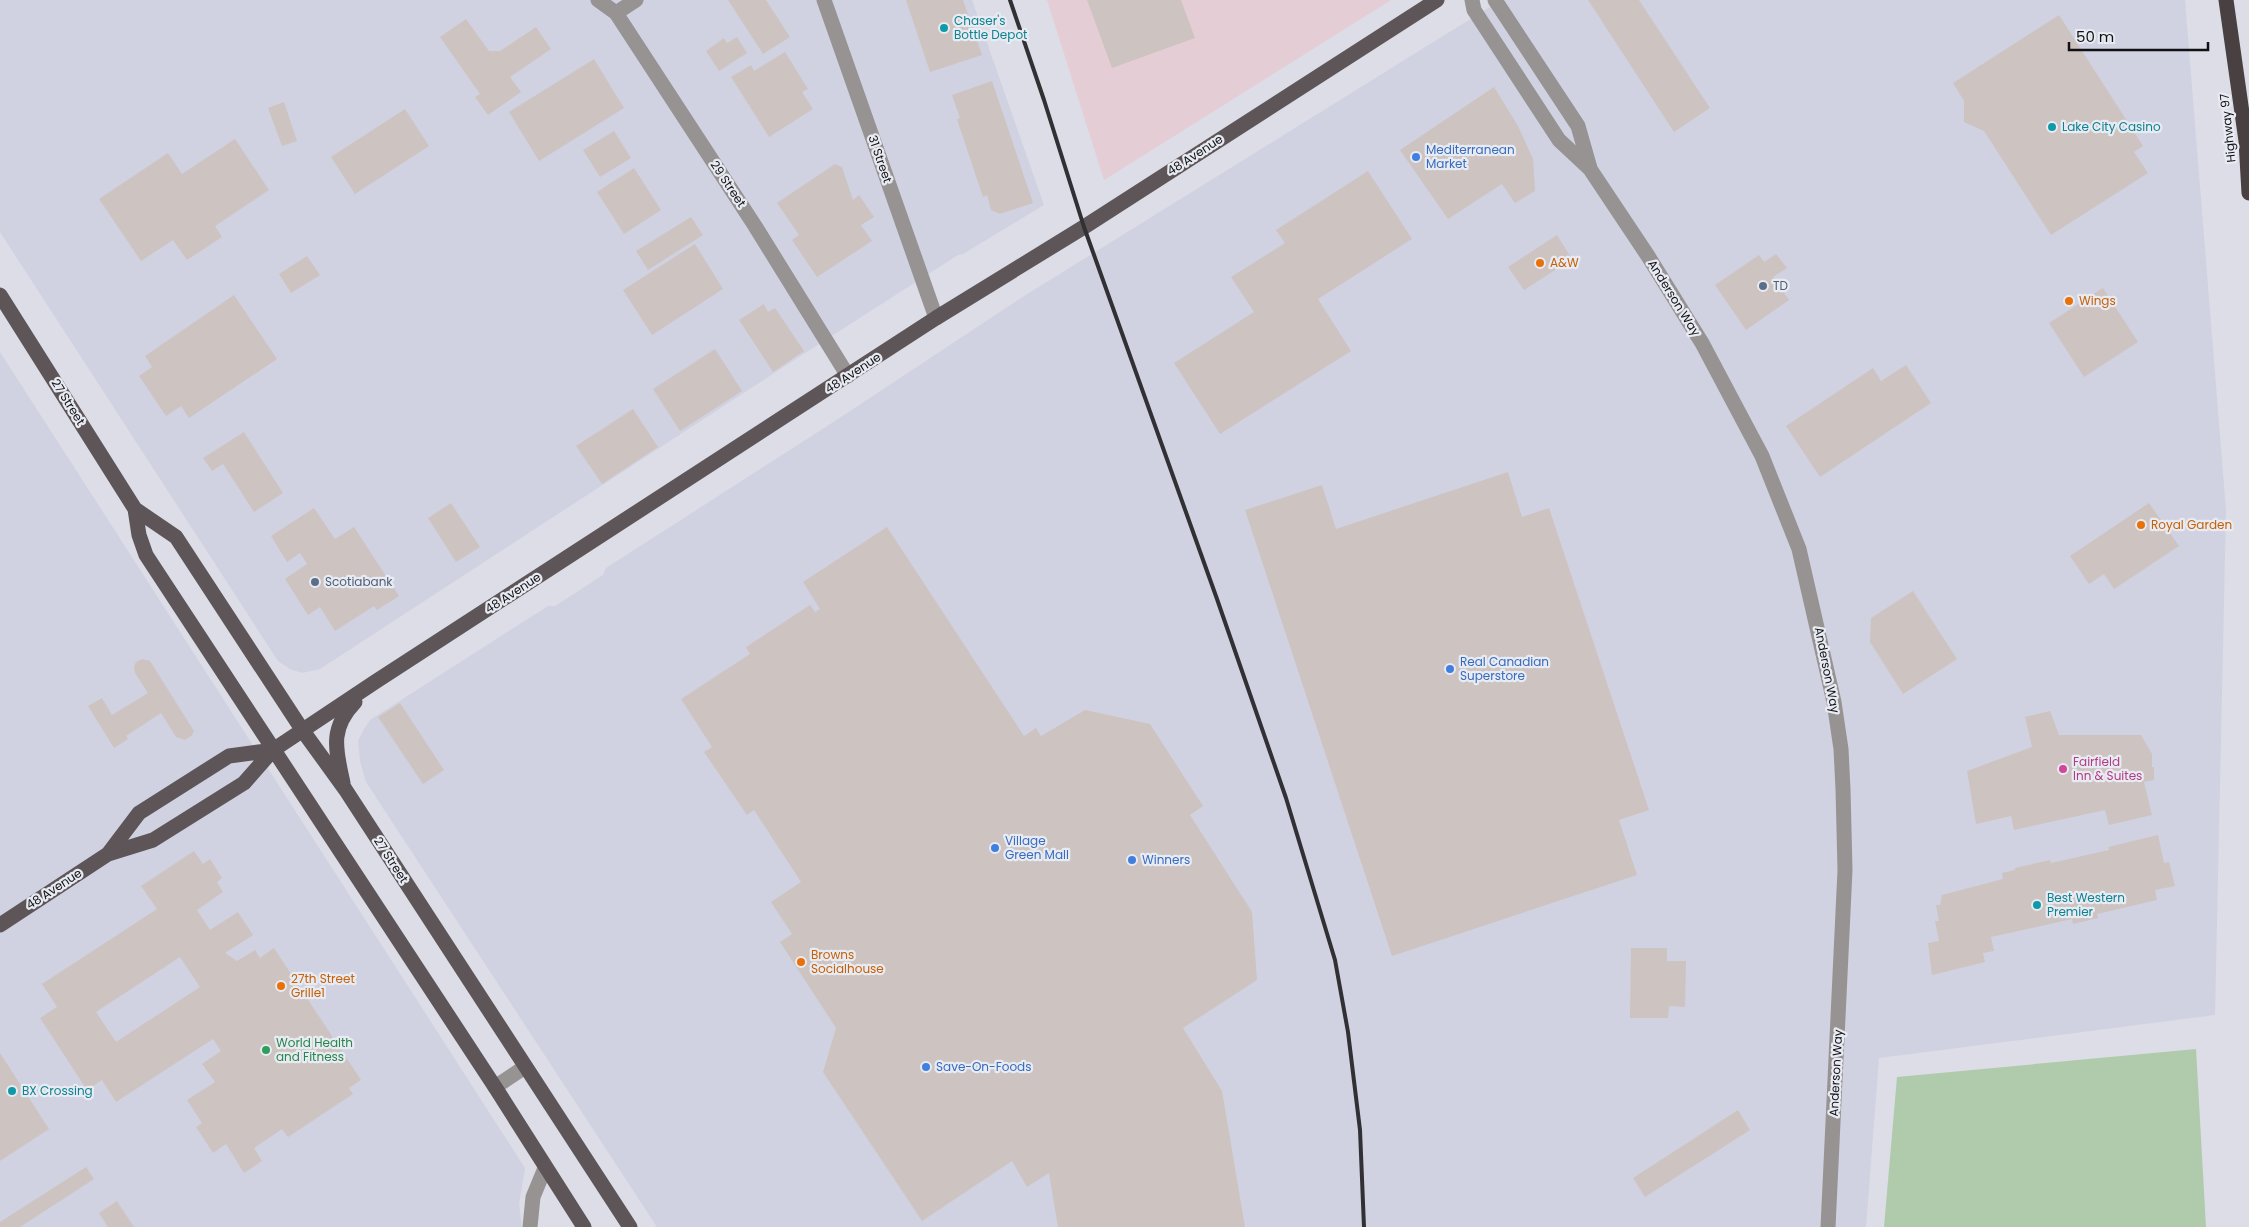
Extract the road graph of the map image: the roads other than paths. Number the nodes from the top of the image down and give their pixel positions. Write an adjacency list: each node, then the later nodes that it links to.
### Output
1 (598, 0): 8 (street, 29 Street)
2 (636, 0): 8 (street)
3 (824, 0): 12 (street, 31 Street)
4 (1437, 0): 12 (main road, 48 Avenue)
5 (1472, 0): 9 (street, Anderson Way)
6 (1495, 0): 9 (street, Anderson Way)
7 (2226, 0): 10 (highway, Highway 97)
8 (616, 13): 13 (street, 29 Street)
9 (1590, 169): 27 (street, Anderson Way)
10 (2249, 193)
11 (0, 295): 14 (main road, 27 Street)
12 (936, 318): 13 (main road, 48 Avenue)
13 (848, 376): 15 (main road, 48 Avenue)
14 (135, 509): 16 (main road, 27 Street); 17 (main road, 27 Street)
15 (375, 682): 16 (main road, 48 Avenue); 18 (main road)
16 (303, 731): 17 (main road, 48 Avenue); 18 (main road, 27 Street)
17 (273, 750): 19 (main road, 48 Avenue); 19 (main road, 48 Avenue); 22 (main road, 27 Street)
18 (345, 789): 21 (main road, 27 Street)
19 (108, 854): 20 (main road, 48 Avenue)
20 (0, 925)
21 (526, 1067): 22 (street); 26 (main road, 27 Street)
22 (495, 1087): 23 (main road, 27 Street)
23 (546, 1168): 24 (street); 25 (main road, 27 Street)
24 (530, 1227)
25 (584, 1227)
26 (630, 1227)
27 (1828, 1227)

